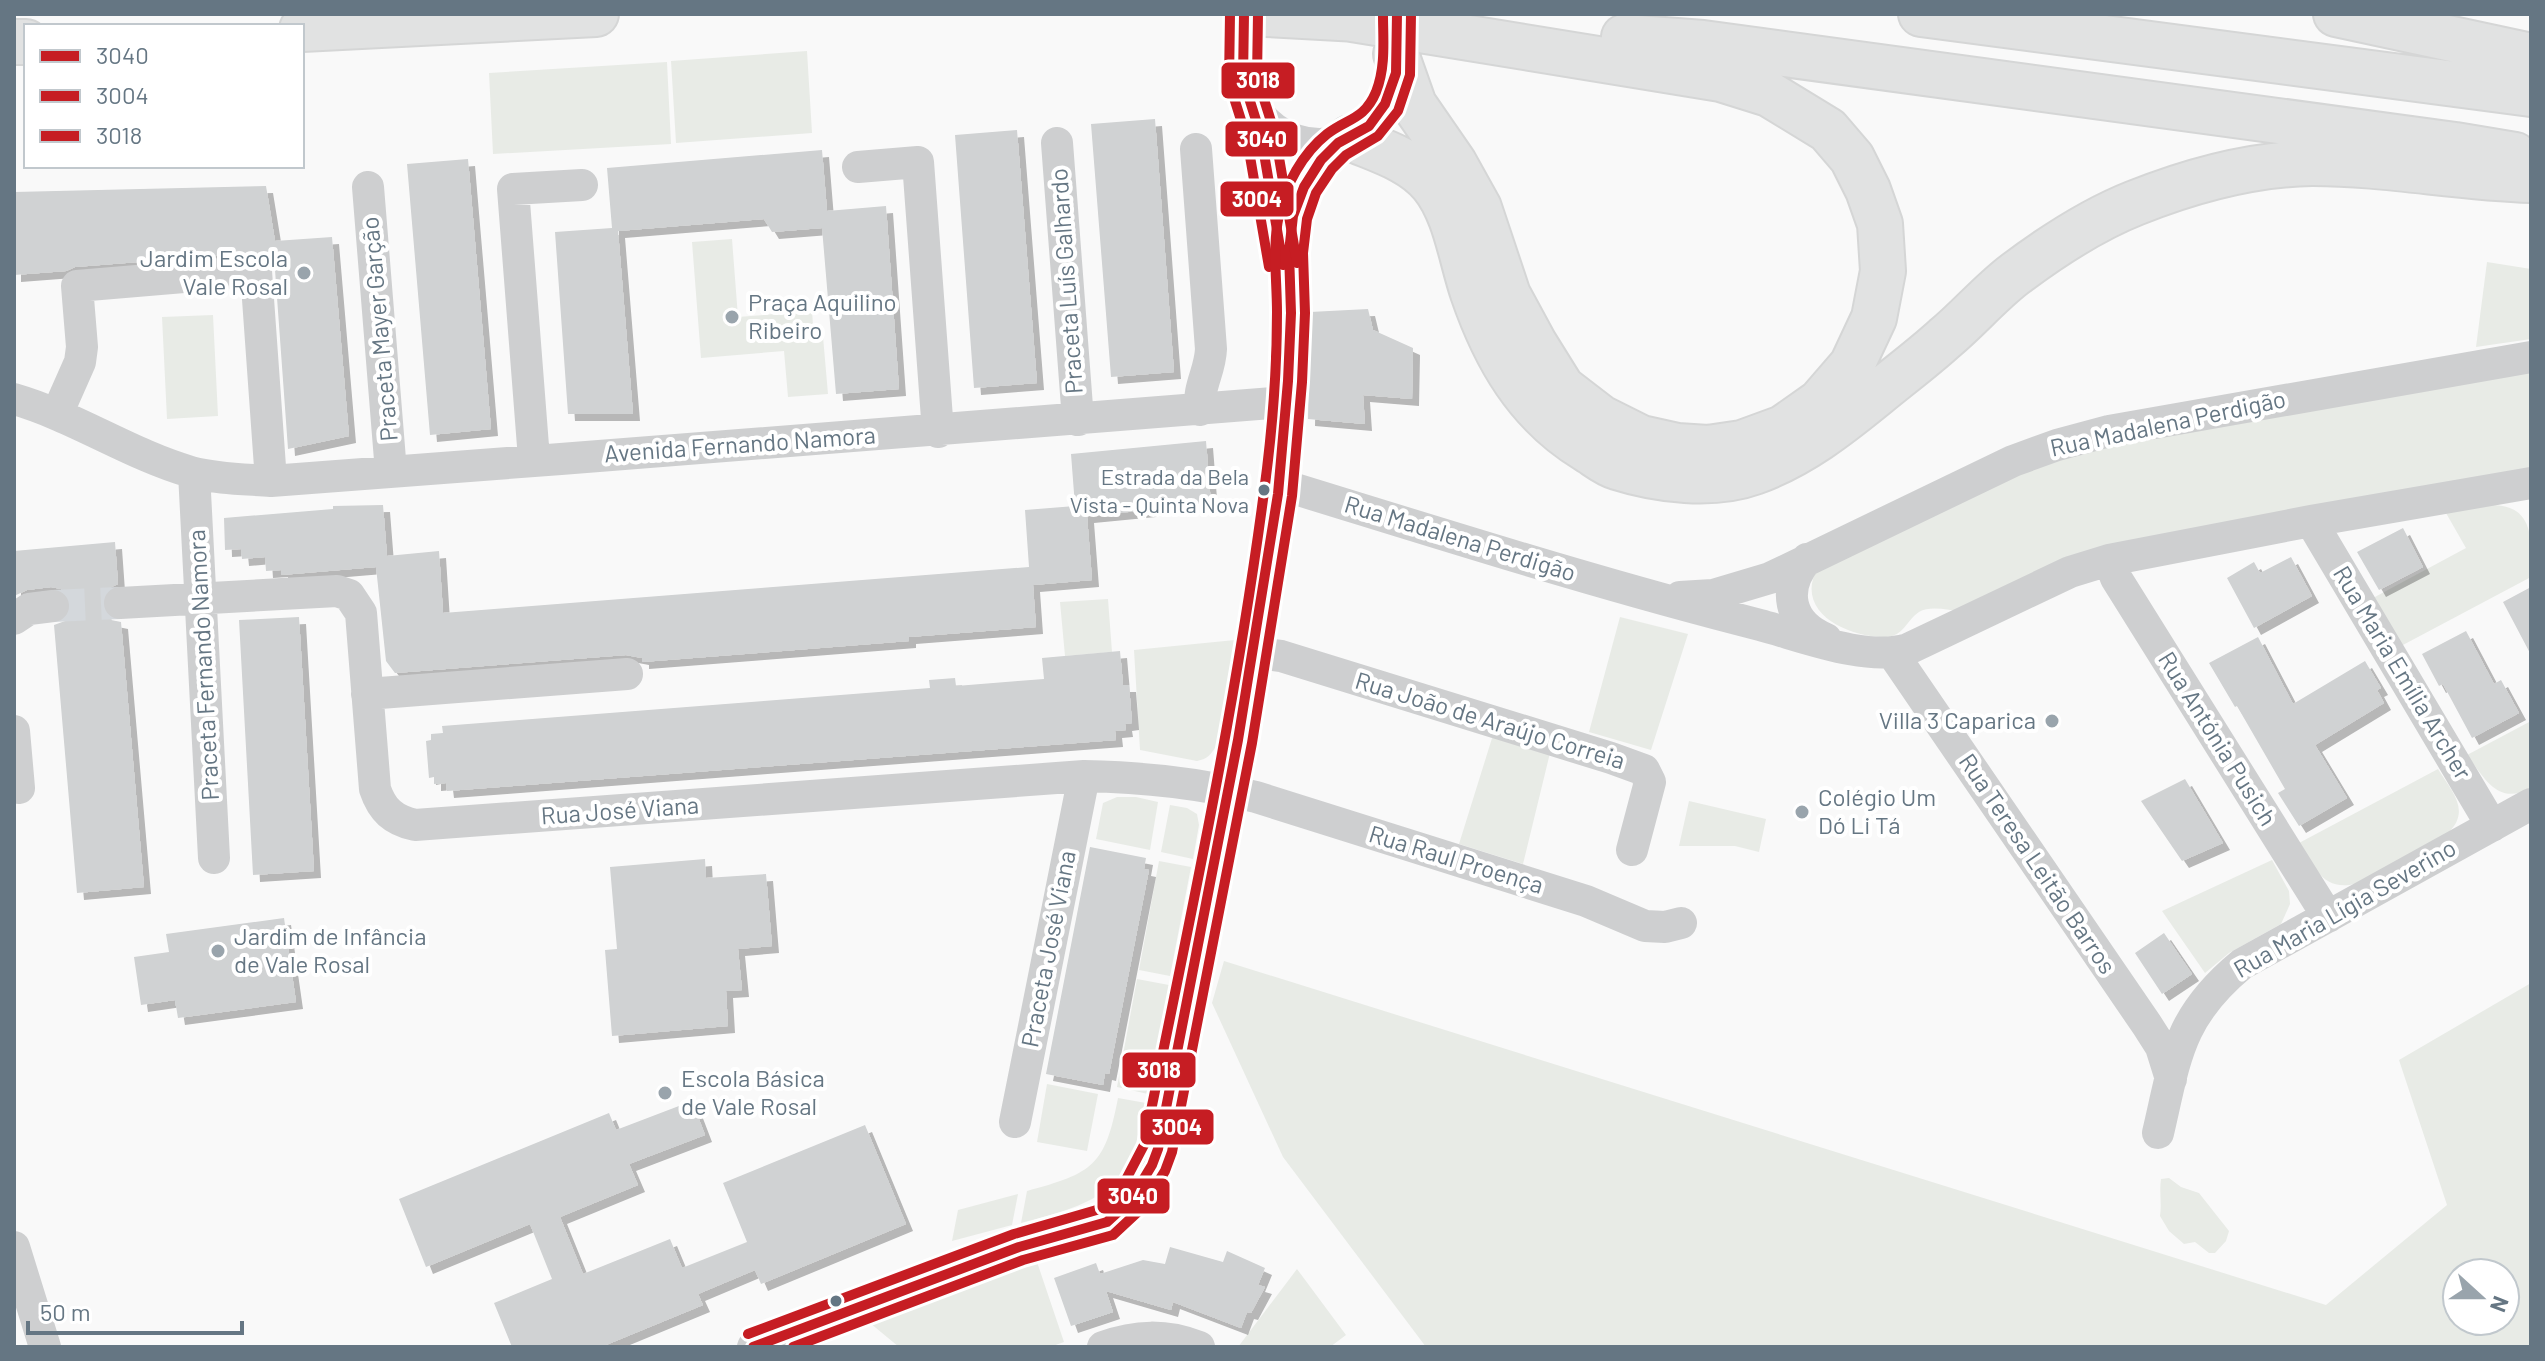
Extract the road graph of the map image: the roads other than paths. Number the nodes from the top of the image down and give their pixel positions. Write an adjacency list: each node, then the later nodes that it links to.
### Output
1 (596, 14): 7 (highway)
2 (1244, 14): 11 (street)
3 (1266, 14): 6 (highway)
4 (1921, 14): 10 (highway)
5 (2336, 14): 9 (highway)
6 (1346, 18): 8 (highway); 15 (highway)
7 (304, 29)
8 (1396, 34): 12 (street)
9 (2531, 56)
10 (2531, 94)
11 (1252, 103): 12 (street); 20 (street)
12 (1344, 140): 17 (highway); 20 (street)
13 (1057, 143): 26 (street, Praceta Luís Galhardo)
14 (1196, 149): 24 (street)
15 (2531, 158)
16 (858, 167): 27 (street)
17 (2531, 180)
18 (582, 185): 28 (street)
19 (368, 187): 29 (street, Praceta Mayer Garção)
20 (1291, 312): 23 (street)
21 (2531, 357): 35 (street, Rua Madalena Perdigão)
22 (14, 399): 25 (street, Avenida Fernando Namora)
23 (1285, 402): 24 (street, Avenida Fernando Namora); 32 (street)
24 (1200, 410): 26 (street, Avenida Fernando Namora)
25 (57, 414): 30 (street, Avenida Fernando Namora); 31 (street)
26 (1078, 420): 27 (street, Avenida Fernando Namora)
27 (938, 432): 28 (street, Avenida Fernando Namora)
28 (534, 459): 29 (street, Avenida Fernando Namora)
29 (391, 472): 31 (street, Avenida Fernando Namora)
30 (194, 473): 31 (street, Avenida Fernando Namora); 38 (street, Praceta Fernando Namora)
31 (271, 481)
32 (1279, 484): 37 (street, Rua Madalena Perdigão); 43 (street)
33 (2528, 489): 34 (street)
34 (2311, 521): 36 (street); 52 (street, Rua Maria Emília Archer)
35 (1807, 559): 37 (street, Rua Madalena Perdigão); 42 (street)
36 (2109, 560): 44 (street); 55 (street, Rua Antónia Pusich)
37 (1641, 595): 42 (street, Rua Madalena Perdigão)
38 (200, 598): 39 (street); 46 (street, Rua José Viana); 54 (street, Praceta Fernando Namora)
39 (120, 603)
40 (53, 606): 41 (street)
41 (14, 619)
42 (1843, 646): 44 (street, Rua Madalena Perdigão)
43 (1255, 653): 50 (street); 53 (street, Rua João de Araújo Correia)
44 (1893, 654): 57 (street, Rua Teresa Leitão Barros)
45 (627, 674): 46 (street)
46 (367, 694): 48 (street, Rua José Viana)
47 (14, 731): 49 (street)
48 (1084, 776): 50 (street, Rua José Viana); 58 (street, Praceta José Viana)
49 (19, 788)
50 (1229, 790): 56 (street, Rua Raul Proença); 62 (street)
51 (2531, 804): 52 (street, Rua Maria Lígia Severino)
52 (2492, 826): 55 (street, Rua Maria Lígia Severino)
53 (1632, 850)
54 (214, 858)
55 (2328, 917): 57 (street, Rua Maria Lígia Severino)
56 (1681, 923)
57 (2171, 1079): 59 (street, Rua Maria Lígia Severino)
58 (1015, 1122)
59 (2158, 1133)
60 (14, 1247): 61 (street)
61 (45, 1347)
62 (753, 1347)
63 (1103, 1347): 64 (street)
64 (1199, 1347)

